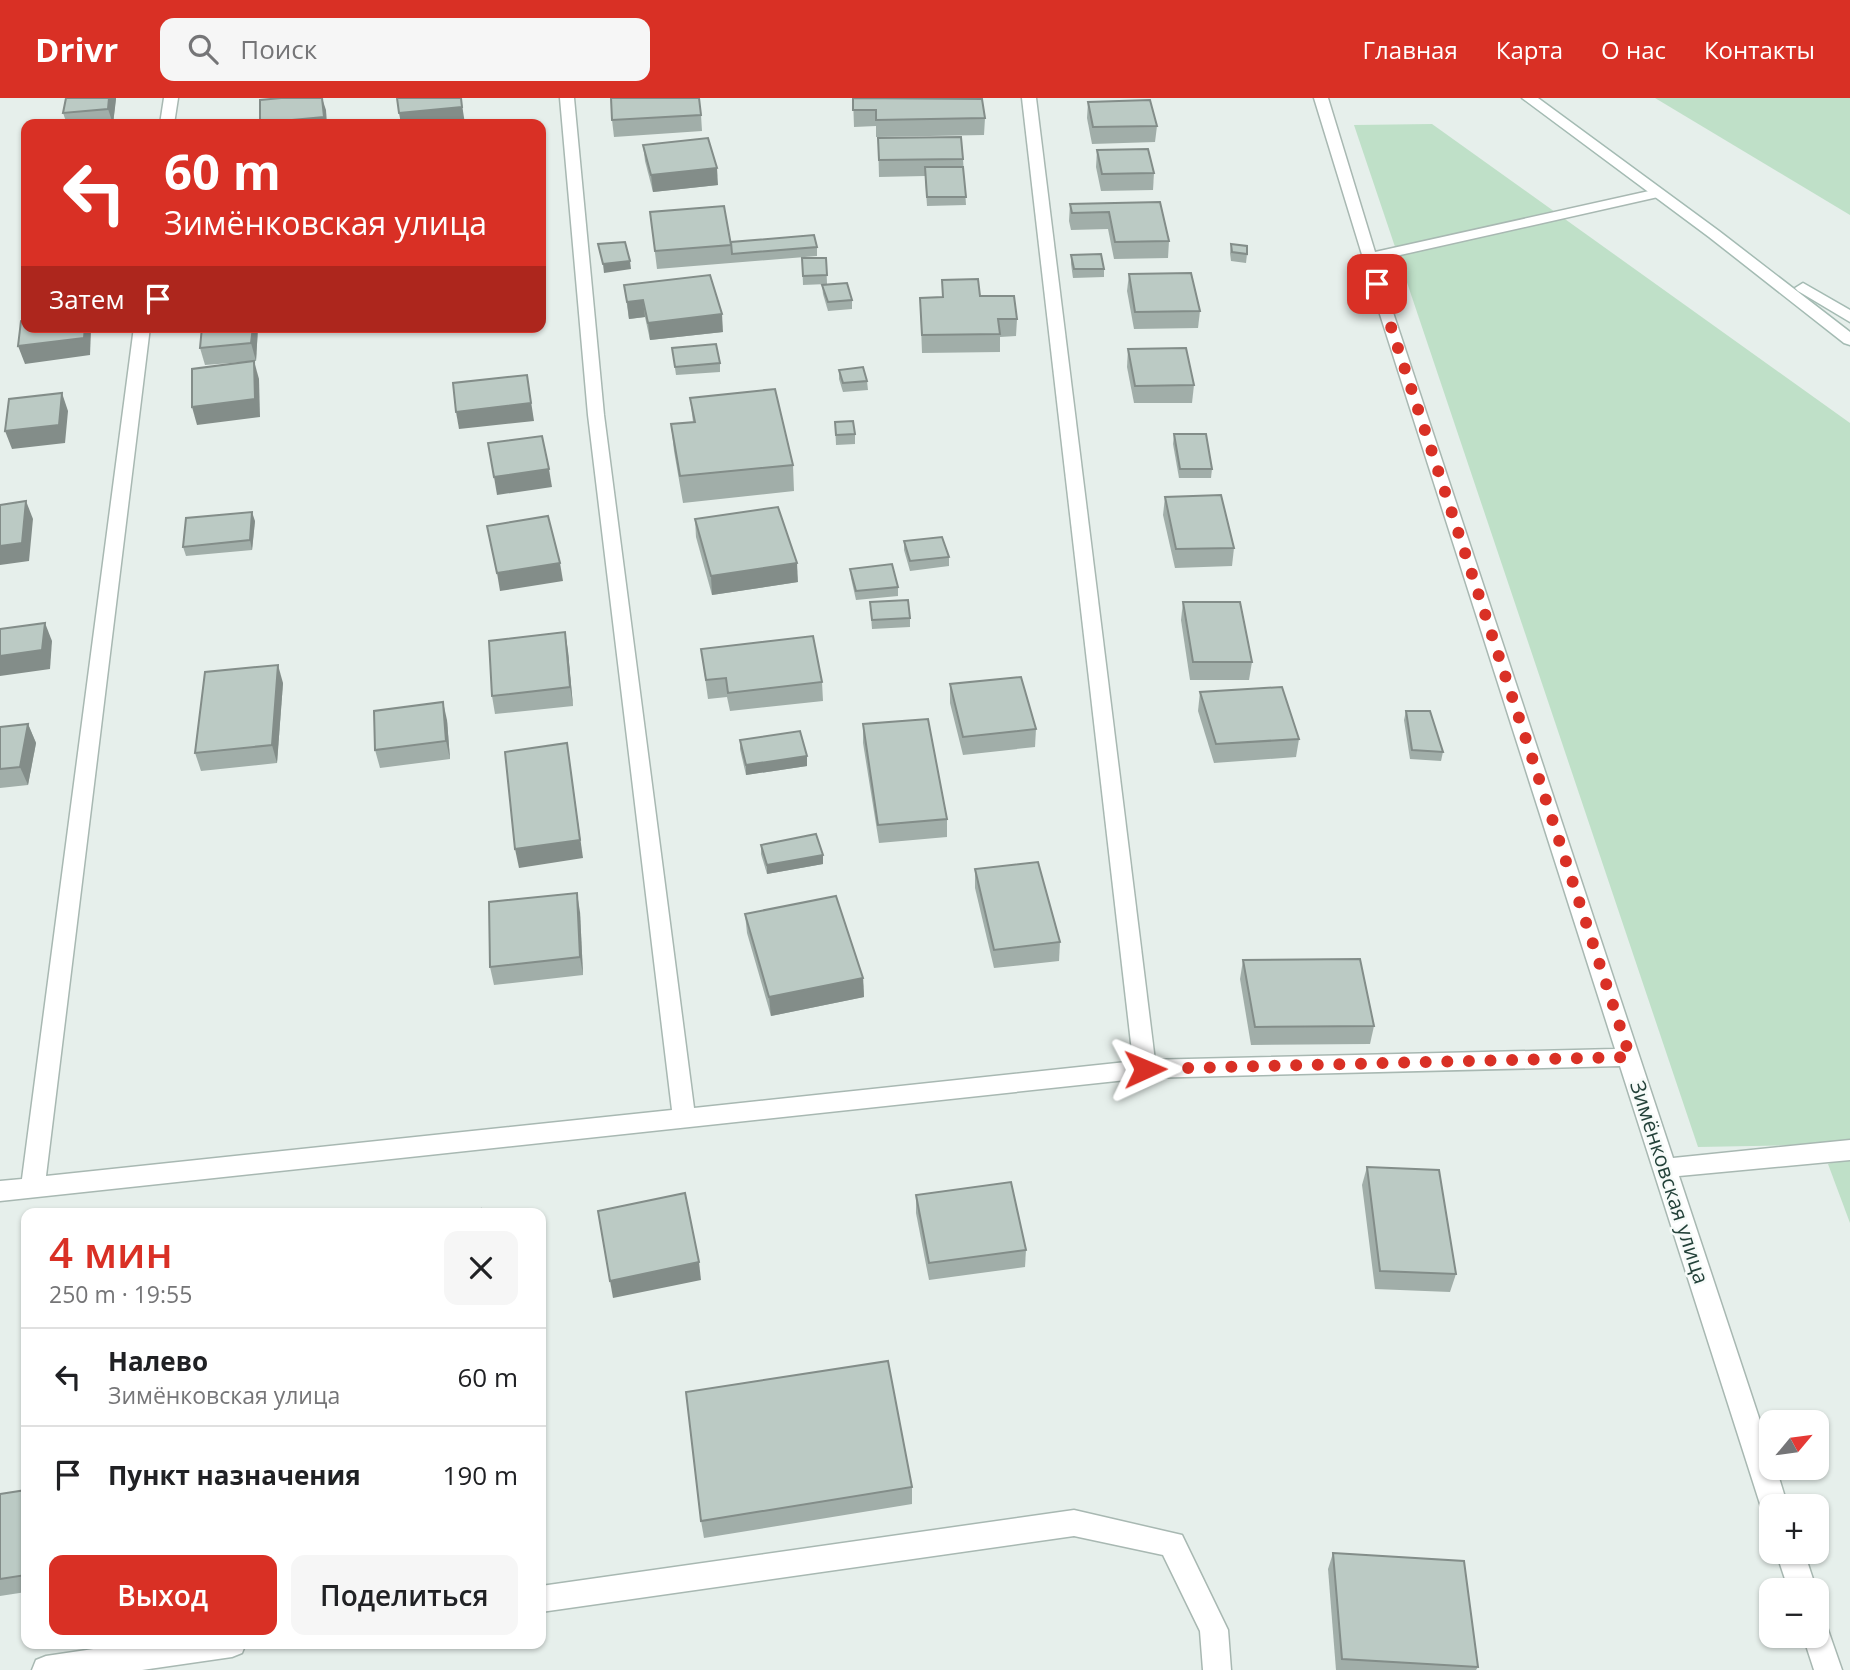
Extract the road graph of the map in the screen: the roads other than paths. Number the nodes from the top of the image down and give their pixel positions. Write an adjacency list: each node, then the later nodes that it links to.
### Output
1 (171, 98): 6 (street)
2 (567, 98): 15 (street)
3 (1029, 98): 14 (street)
4 (1321, 98): 9 (street, Зимёнковская улица)
5 (1529, 98): 7 (street)
6 (168, 119)
7 (1658, 192): 8 (street); 9 (street)
8 (1714, 234): 10 (street); 12 (street)
9 (1369, 258): 13 (street, Зимёнковская улица)
10 (1850, 317)
11 (141, 333): 18 (street)
12 (1850, 340)
13 (1630, 1057): 14 (street); 17 (street, Зимёнковская улица)
14 (1145, 1069): 15 (street)
15 (684, 1117): 18 (street)
16 (1850, 1150): 17 (street)
17 (1666, 1168): 20 (street, Зимёнковская улица)
18 (33, 1186): 19 (street)
19 (0, 1191)
20 (1772, 1494)
21 (546, 1598): 25 (street)
22 (1821, 1648): 26 (street)
23 (191, 1649): 24 (street)
24 (46, 1670)
25 (1217, 1670)
26 (1828, 1670)

